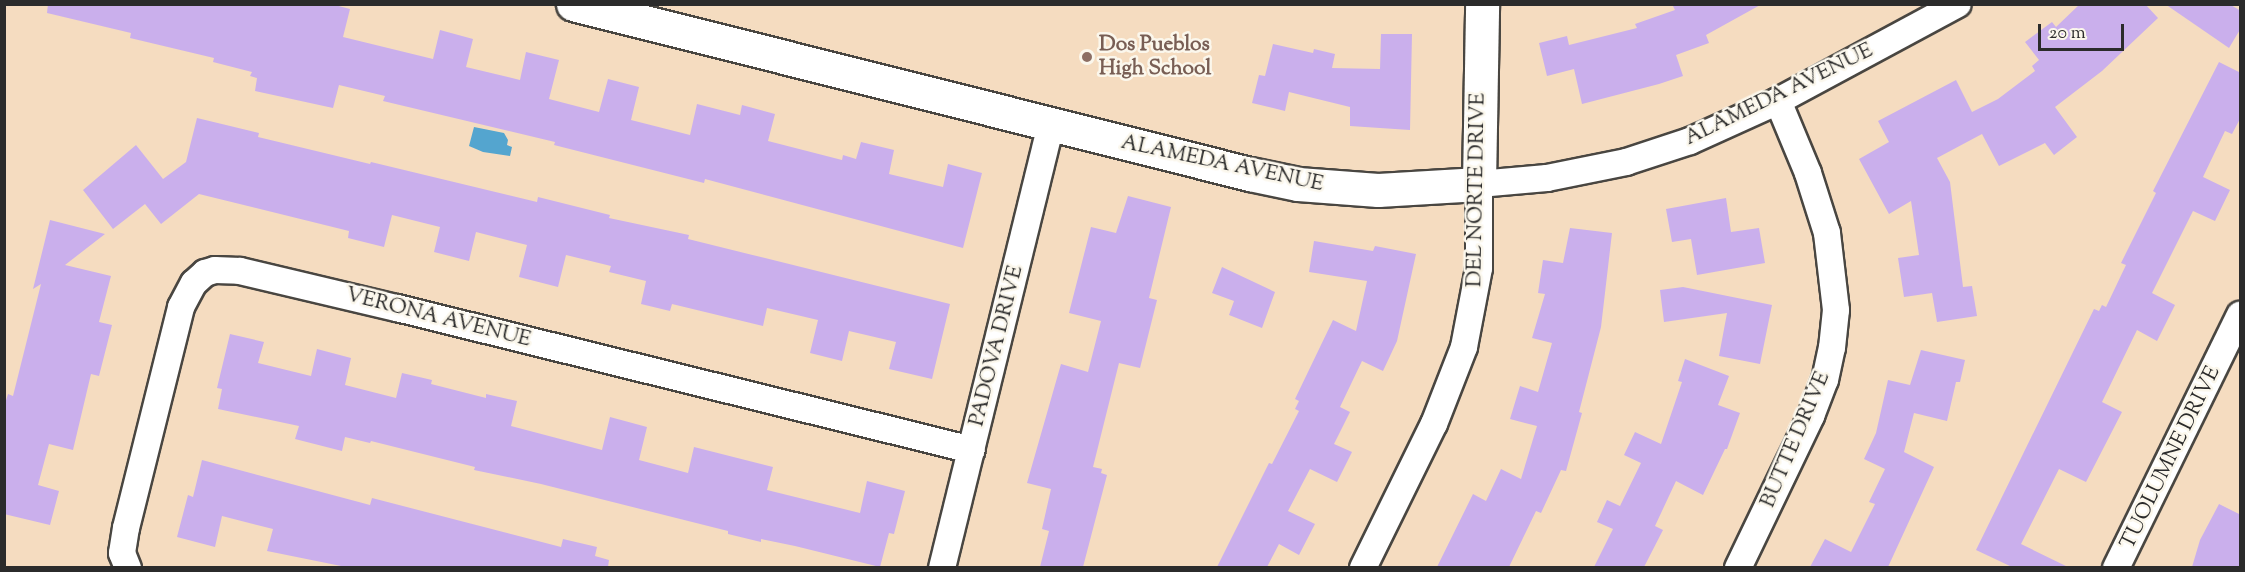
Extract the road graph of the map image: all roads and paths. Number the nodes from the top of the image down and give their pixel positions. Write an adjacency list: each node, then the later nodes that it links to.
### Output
1 (573, 4): 5 (street, ALAMEDA AVENUE)
2 (1482, 4): 6 (street, DEL NORTE DRIVE)
3 (1958, 4): 4 (street, ALAMEDA AVENUE)
4 (1778, 100): 6 (street, ALAMEDA AVENUE); 12 (street, BUTTE DRIVE)
5 (1051, 125): 6 (street, ALAMEDA AVENUE); 8 (street, PADOVA DRIVE)
6 (1479, 184): 11 (street, DEL NORTE DRIVE)
7 (2241, 315): 13 (street, TUOLUMNE DRIVE)
8 (972, 450): 9 (street, VERONA AVENUE); 10 (street, PADOVA DRIVE)
9 (128, 567)
10 (942, 567)
11 (1363, 567)
12 (1738, 567)
13 (2116, 567)

